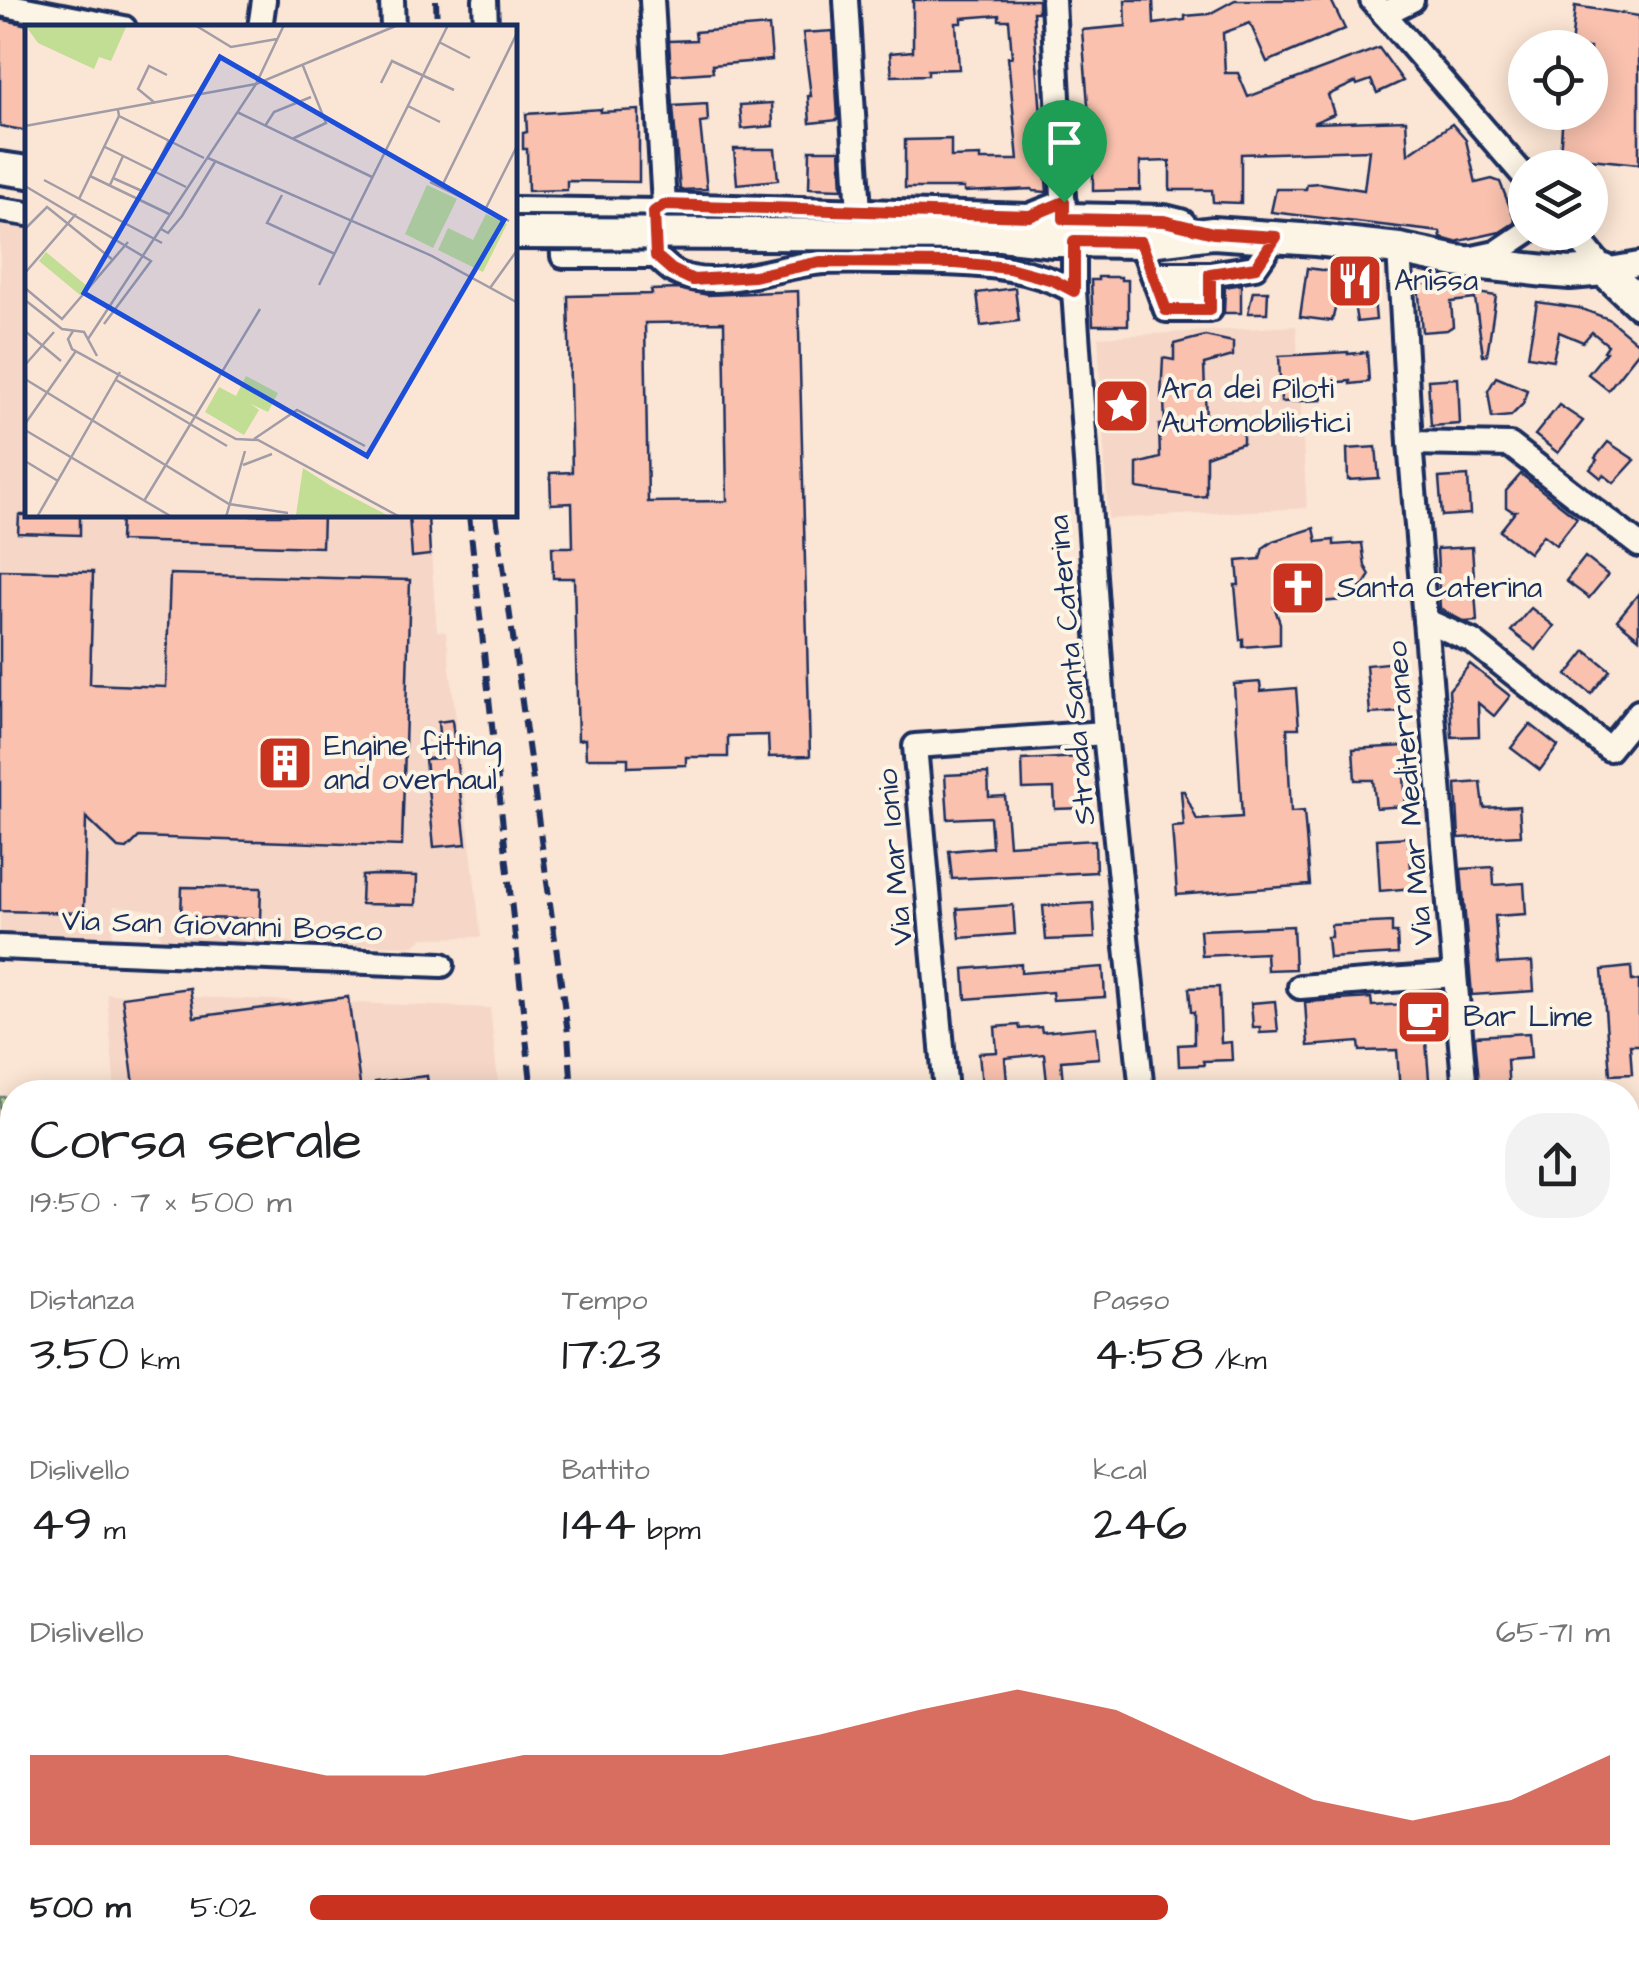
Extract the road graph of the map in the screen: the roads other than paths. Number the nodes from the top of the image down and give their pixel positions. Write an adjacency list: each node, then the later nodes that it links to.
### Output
1 (264, 0): 11 (street)
2 (392, 0): 12 (street)
3 (485, 0): 13 (street)
4 (652, 0): 17 (street)
5 (846, 0): 21 (street)
6 (1053, 0): 23 (street, Strada Santa Caterina)
7 (1412, 0): 9 (street)
8 (0, 4): 10 (street)
9 (1378, 7): 14 (street)
10 (108, 25)
11 (260, 25)
12 (393, 25)
13 (486, 25)
14 (1508, 157)
15 (0, 168): 16 (main road)
16 (25, 172)
17 (659, 208): 20 (street); 21 (street); 31 (street)
18 (0, 210): 22 (street)
19 (518, 210): 20 (street)
20 (561, 210): 31 (street)
21 (859, 212): 23 (street)
22 (25, 214)
23 (1067, 221): 24 (main road, bridge); 25 (main road); 27 (main road); 35 (street, Strada Santa Caterina)
24 (518, 233)
25 (1213, 233): 26 (main road); 27 (main road)
26 (1276, 237): 27 (street); 29 (main road)
27 (1141, 242)
28 (1508, 245): 32 (street)
29 (1399, 249): 32 (main road); 37 (street, Via Mar Mediterraneo)
30 (1588, 250): 34 (street)
31 (656, 256): 35 (street)
32 (1456, 261): 34 (main road)
33 (1639, 264): 34 (street)
34 (1604, 270): 36 (main road)
35 (1074, 291): 41 (street, Strada Santa Caterina)
36 (1639, 303)
37 (1410, 443): 38 (street); 39 (street, Via Mar Mediterraneo)
38 (1639, 545)
39 (1425, 620): 40 (street); 44 (street, Via Mar Mediterraneo)
40 (1639, 712)
41 (1105, 733): 46 (street, Via Mar Ionio); 47 (street, Strada Santa Caterina)
42 (0, 947): 43 (street, Via San Giovanni Bosco)
43 (442, 965)
44 (1455, 975): 45 (street); 48 (street, Via Mar Mediterraneo)
45 (1300, 987)
46 (945, 1080)
47 (1141, 1080)
48 (1464, 1080)

